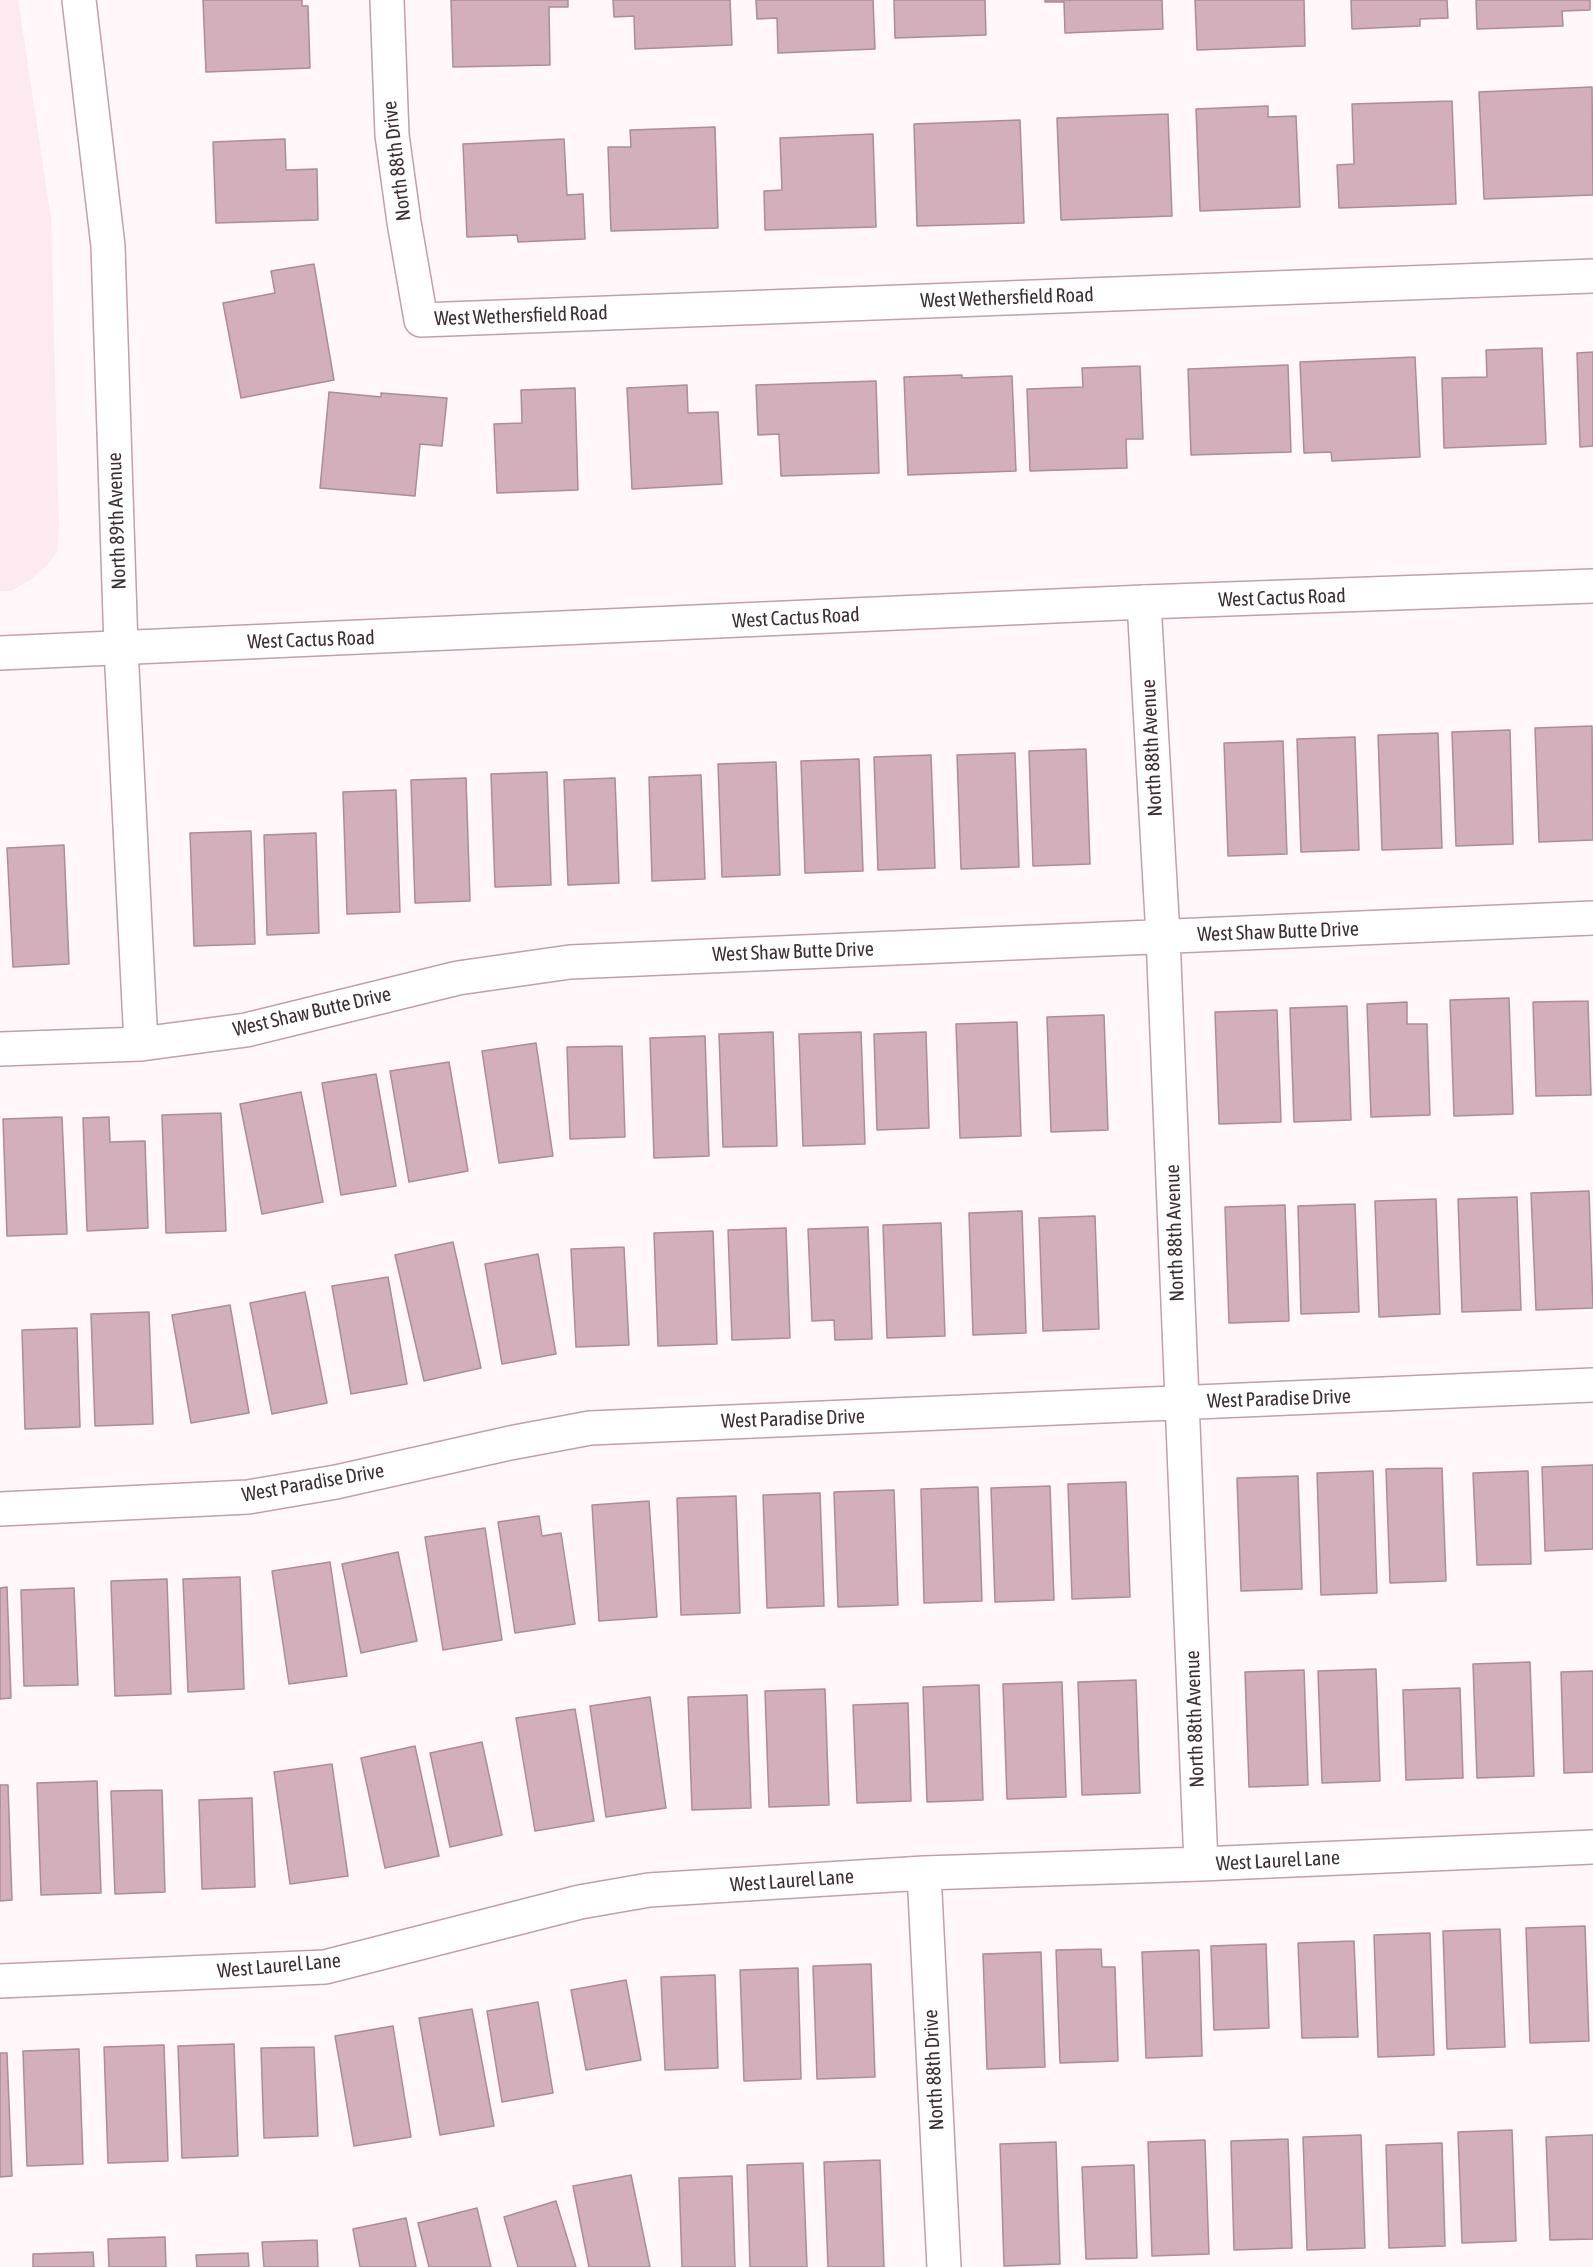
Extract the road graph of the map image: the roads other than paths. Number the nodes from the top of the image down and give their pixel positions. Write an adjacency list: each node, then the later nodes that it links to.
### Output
1 (79, 0): 7 (street, North 89th Avenue)
2 (387, 0): 4 (street, North 88th Drive)
3 (1593, 276): 4 (street, West Wethersfield Road)
4 (421, 320)
5 (1593, 586): 6 (street, West Cactus Road)
6 (1144, 602): 7 (street, West Cactus Road); 10 (street, North 88th Avenue)
7 (121, 648): 8 (street, West Cactus Road); 11 (street, North 89th Avenue)
8 (0, 653)
9 (1593, 918): 10 (street, West Shaw Butte Drive)
10 (1163, 936): 11 (street, West Shaw Butte Drive); 14 (street, North 88th Avenue)
11 (141, 1044): 12 (street, West Shaw Butte Drive)
12 (0, 1049)
13 (1593, 1385): 14 (street, West Paradise Drive)
14 (1182, 1403): 15 (street, West Paradise Drive); 17 (street, North 88th Avenue)
15 (0, 1509)
16 (1593, 1847): 17 (street, West Laurel Lane)
17 (1202, 1864): 18 (street, West Laurel Lane)
18 (924, 1873): 19 (street, West Laurel Lane); 20 (street, North 88th Drive)
19 (0, 1981)
20 (944, 2267)

